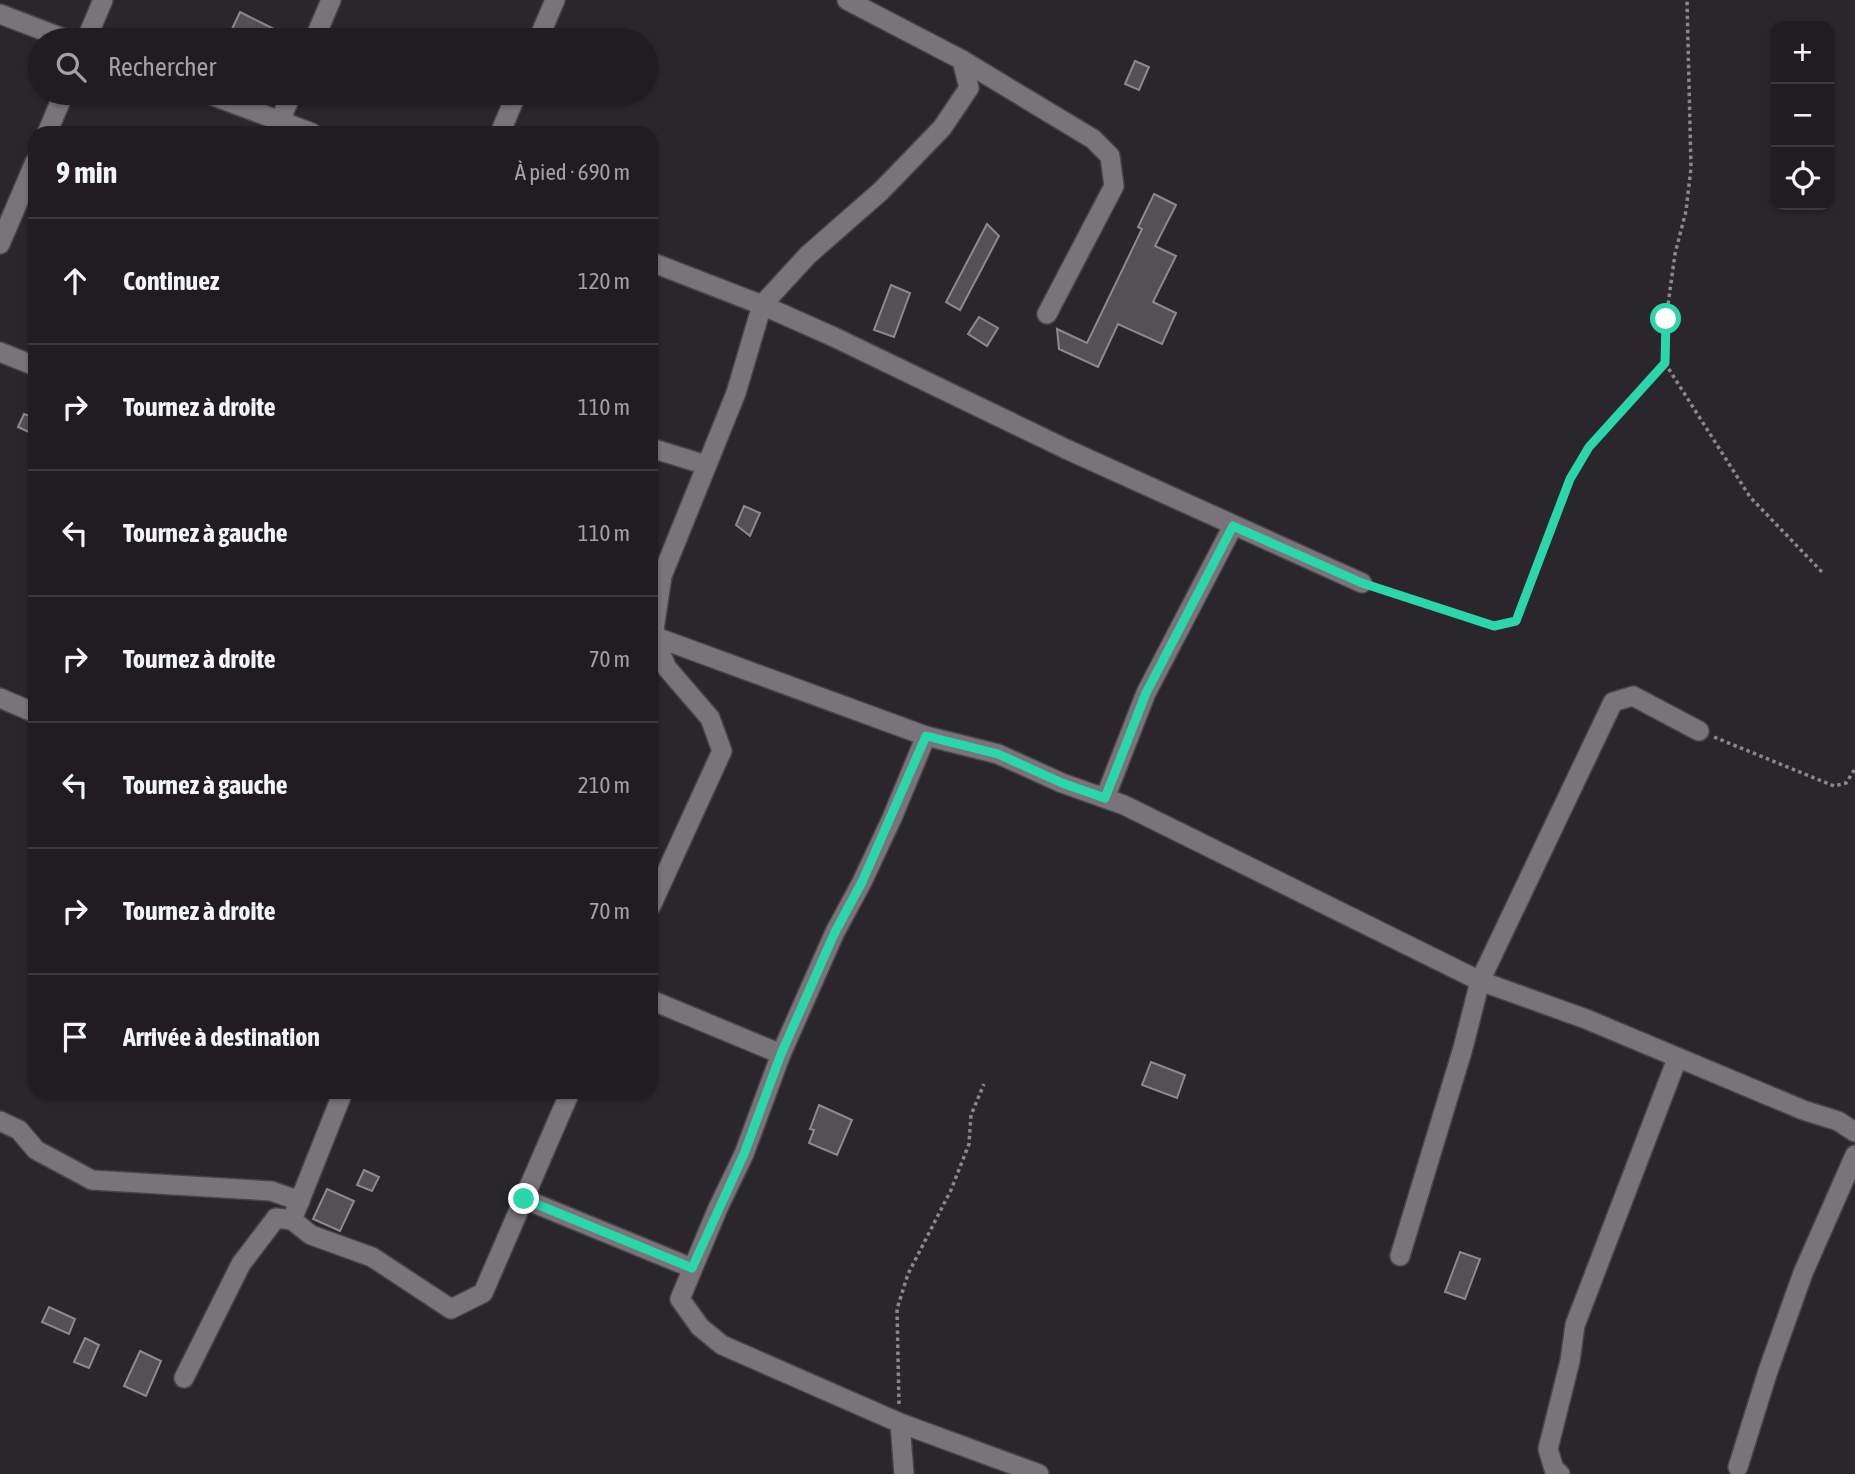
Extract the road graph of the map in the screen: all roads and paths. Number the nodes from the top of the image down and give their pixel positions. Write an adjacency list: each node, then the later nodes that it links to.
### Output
1 (103, 0): 8 (street)
2 (331, 0): 9 (street)
3 (555, 0): 10 (street)
4 (847, 0): 11 (street)
5 (1687, 0): 27 (path)
6 (0, 14): 7 (street)
7 (37, 28)
8 (91, 28)
9 (319, 28)
10 (543, 28)
11 (962, 60): 23 (street); 24 (street)
12 (59, 105): 16 (street)
13 (231, 105): 17 (street)
14 (287, 105): 18 (street)
15 (512, 105): 19 (street)
16 (50, 126)
17 (275, 126)
18 (277, 126)
19 (503, 126)
20 (28, 178): 21 (street)
21 (0, 244)
22 (658, 265): 23 (street)
23 (762, 304): 29 (street); 30 (street)
24 (1047, 314)
25 (0, 352): 26 (street)
26 (28, 363)
27 (1665, 363): 31 (path); 32 (path)
28 (658, 450): 29 (street)
29 (706, 466): 33 (street)
30 (1233, 526): 32 (street); 41 (street)
31 (1822, 572)
32 (1362, 583)
33 (658, 603)
34 (658, 638): 39 (street)
35 (658, 647): 42 (street)
36 (0, 698): 37 (street)
37 (28, 710)
38 (1699, 731): 40 (path); 43 (street)
39 (926, 736): 41 (street); 45 (street)
40 (1855, 769)
41 (1105, 798): 43 (street)
42 (658, 891)
43 (1480, 981): 46 (street); 56 (street)
44 (658, 1003): 45 (street)
45 (781, 1054): 57 (street)
46 (1677, 1059): 51 (street); 63 (street)
47 (984, 1084): 59 (path)
48 (340, 1099): 54 (street)
49 (567, 1099): 53 (street)
50 (0, 1121): 54 (street)
51 (1855, 1132)
52 (1855, 1155): 60 (street)
53 (524, 1199): 55 (street); 57 (street)
54 (300, 1201): 55 (street)
55 (292, 1220): 58 (street)
56 (1400, 1256)
57 (692, 1268): 59 (street)
58 (184, 1378)
59 (900, 1423): 61 (street); 62 (street)
60 (1738, 1467)
61 (904, 1474)
62 (1039, 1474)
63 (1560, 1474)

